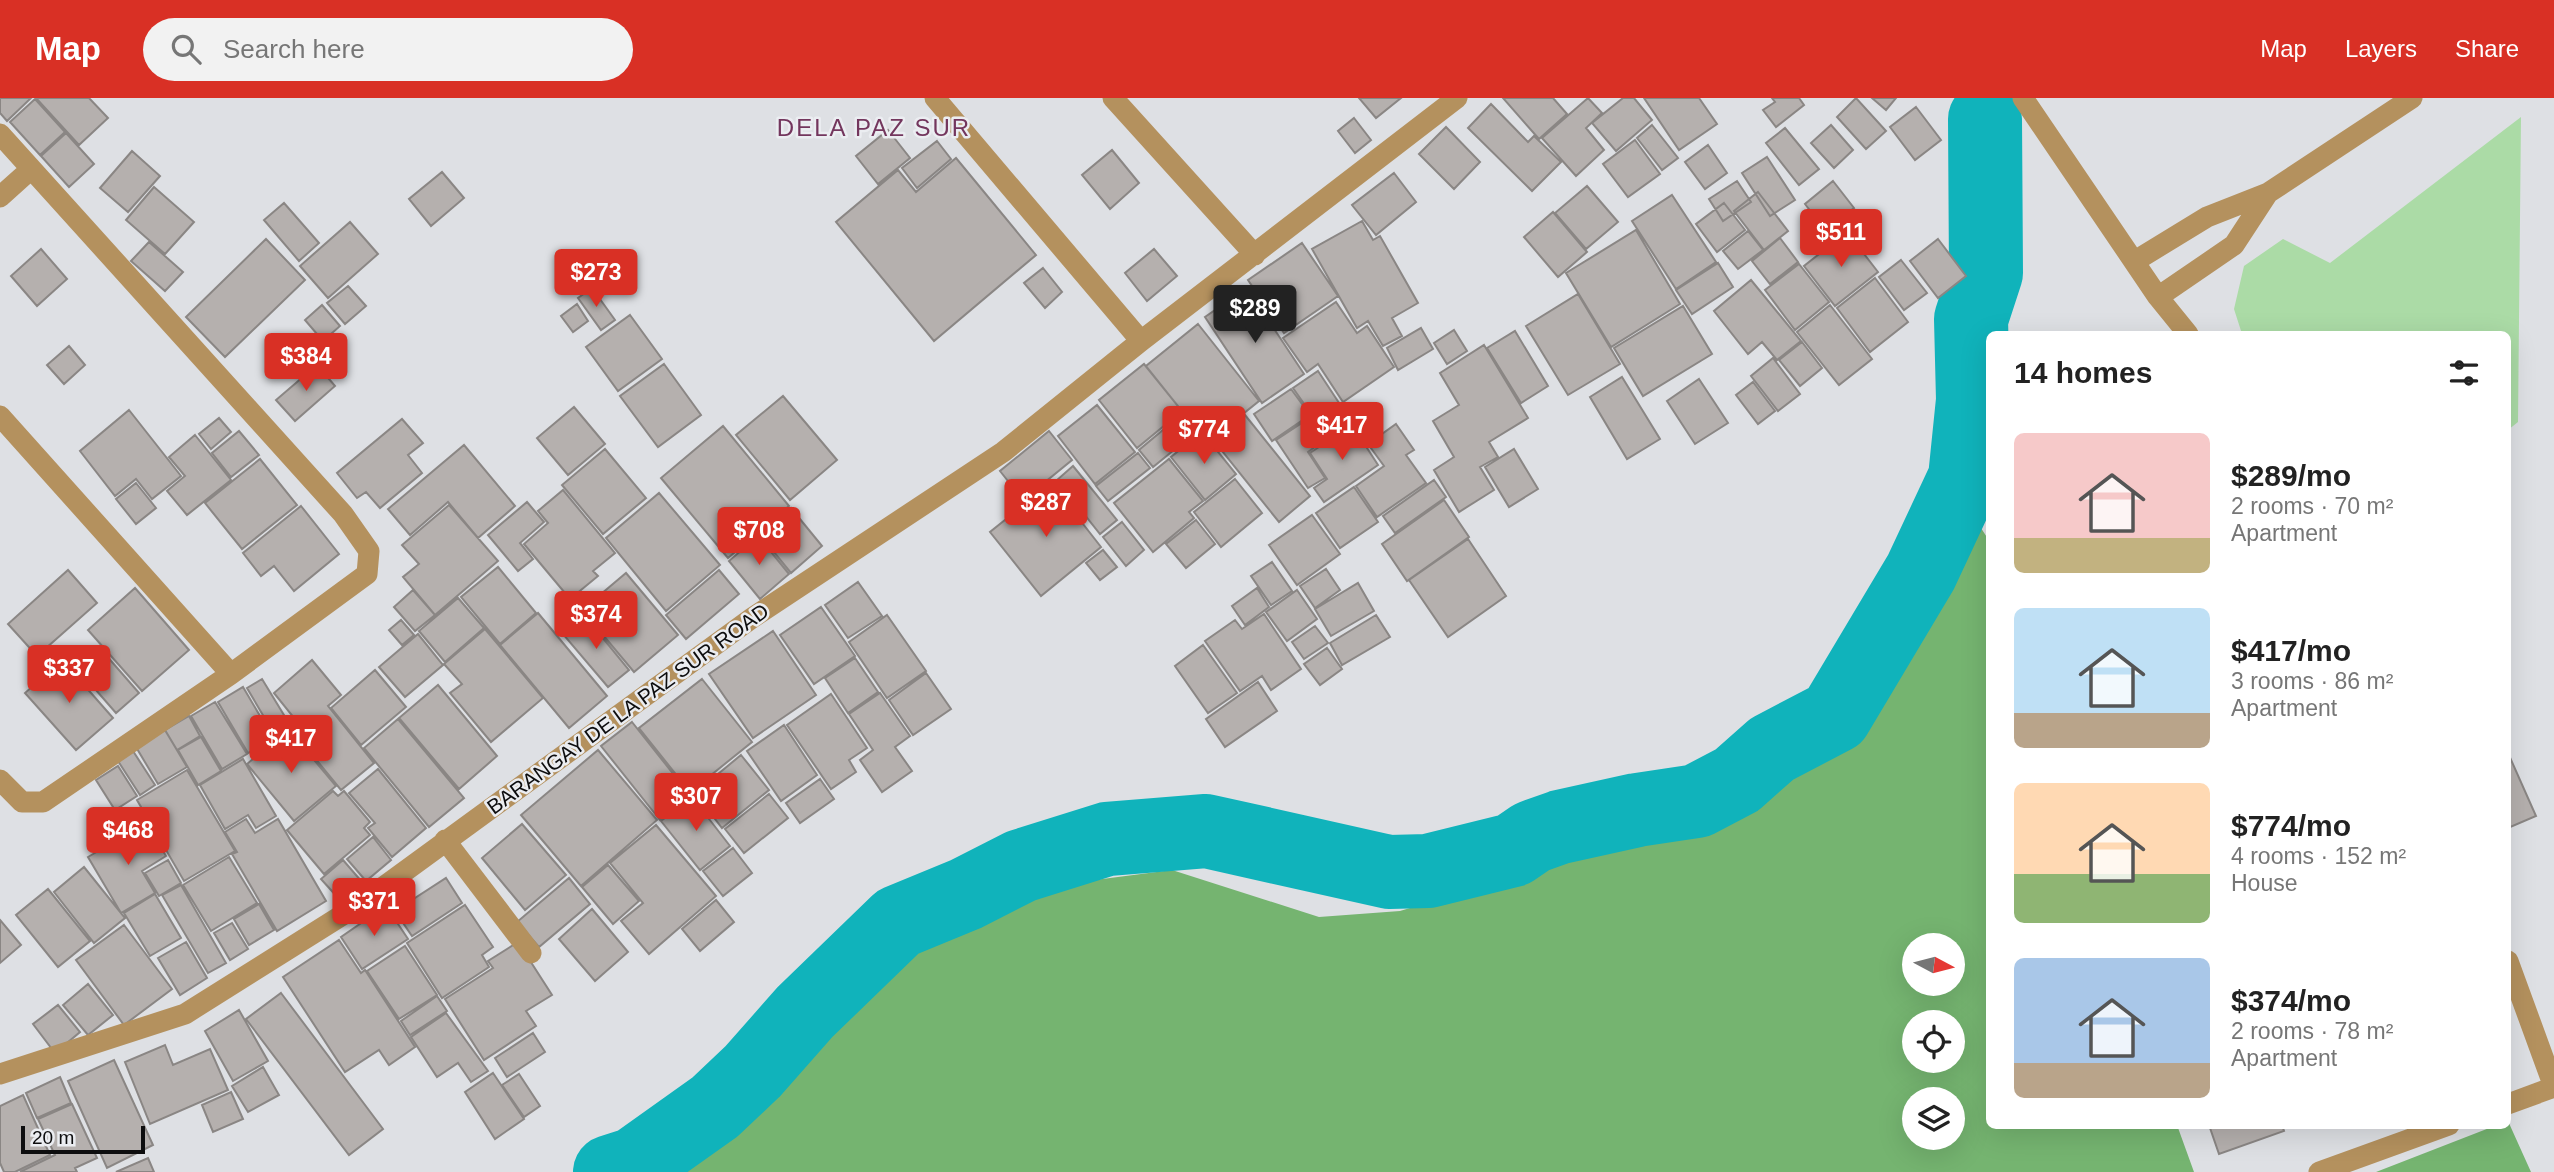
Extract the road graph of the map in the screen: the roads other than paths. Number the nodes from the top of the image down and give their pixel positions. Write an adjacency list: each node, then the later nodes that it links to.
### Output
1 (935, 98): 14 (street)
2 (1113, 98): 10 (street)
3 (1457, 98): 10 (street, BARANGAY DE LA PAZ SUR ROAD)
4 (2023, 98): 11 (street)
5 (2412, 98): 8 (street)
6 (0, 134): 7 (street)
7 (30, 170): 9 (street); 16 (street)
8 (2268, 193): 11 (street); 12 (street)
9 (0, 197)
10 (1255, 255): 14 (street, BARANGAY DE LA PAZ SUR ROAD)
11 (2135, 261): 12 (street)
12 (2158, 297): 13 (street)
13 (2186, 331)
14 (1141, 341): 18 (street, BARANGAY DE LA PAZ SUR ROAD)
15 (0, 416): 16 (street)
16 (230, 674): 17 (street)
17 (0, 780)
18 (445, 840): 19 (street); 21 (street, BARANGAY DE LA PAZ SUR ROAD)
19 (531, 953)
20 (2511, 969): 22 (street)
21 (0, 1074)
22 (2554, 1087): 23 (street)
23 (2511, 1103)
24 (2438, 1129): 25 (street)
25 (2319, 1172)

